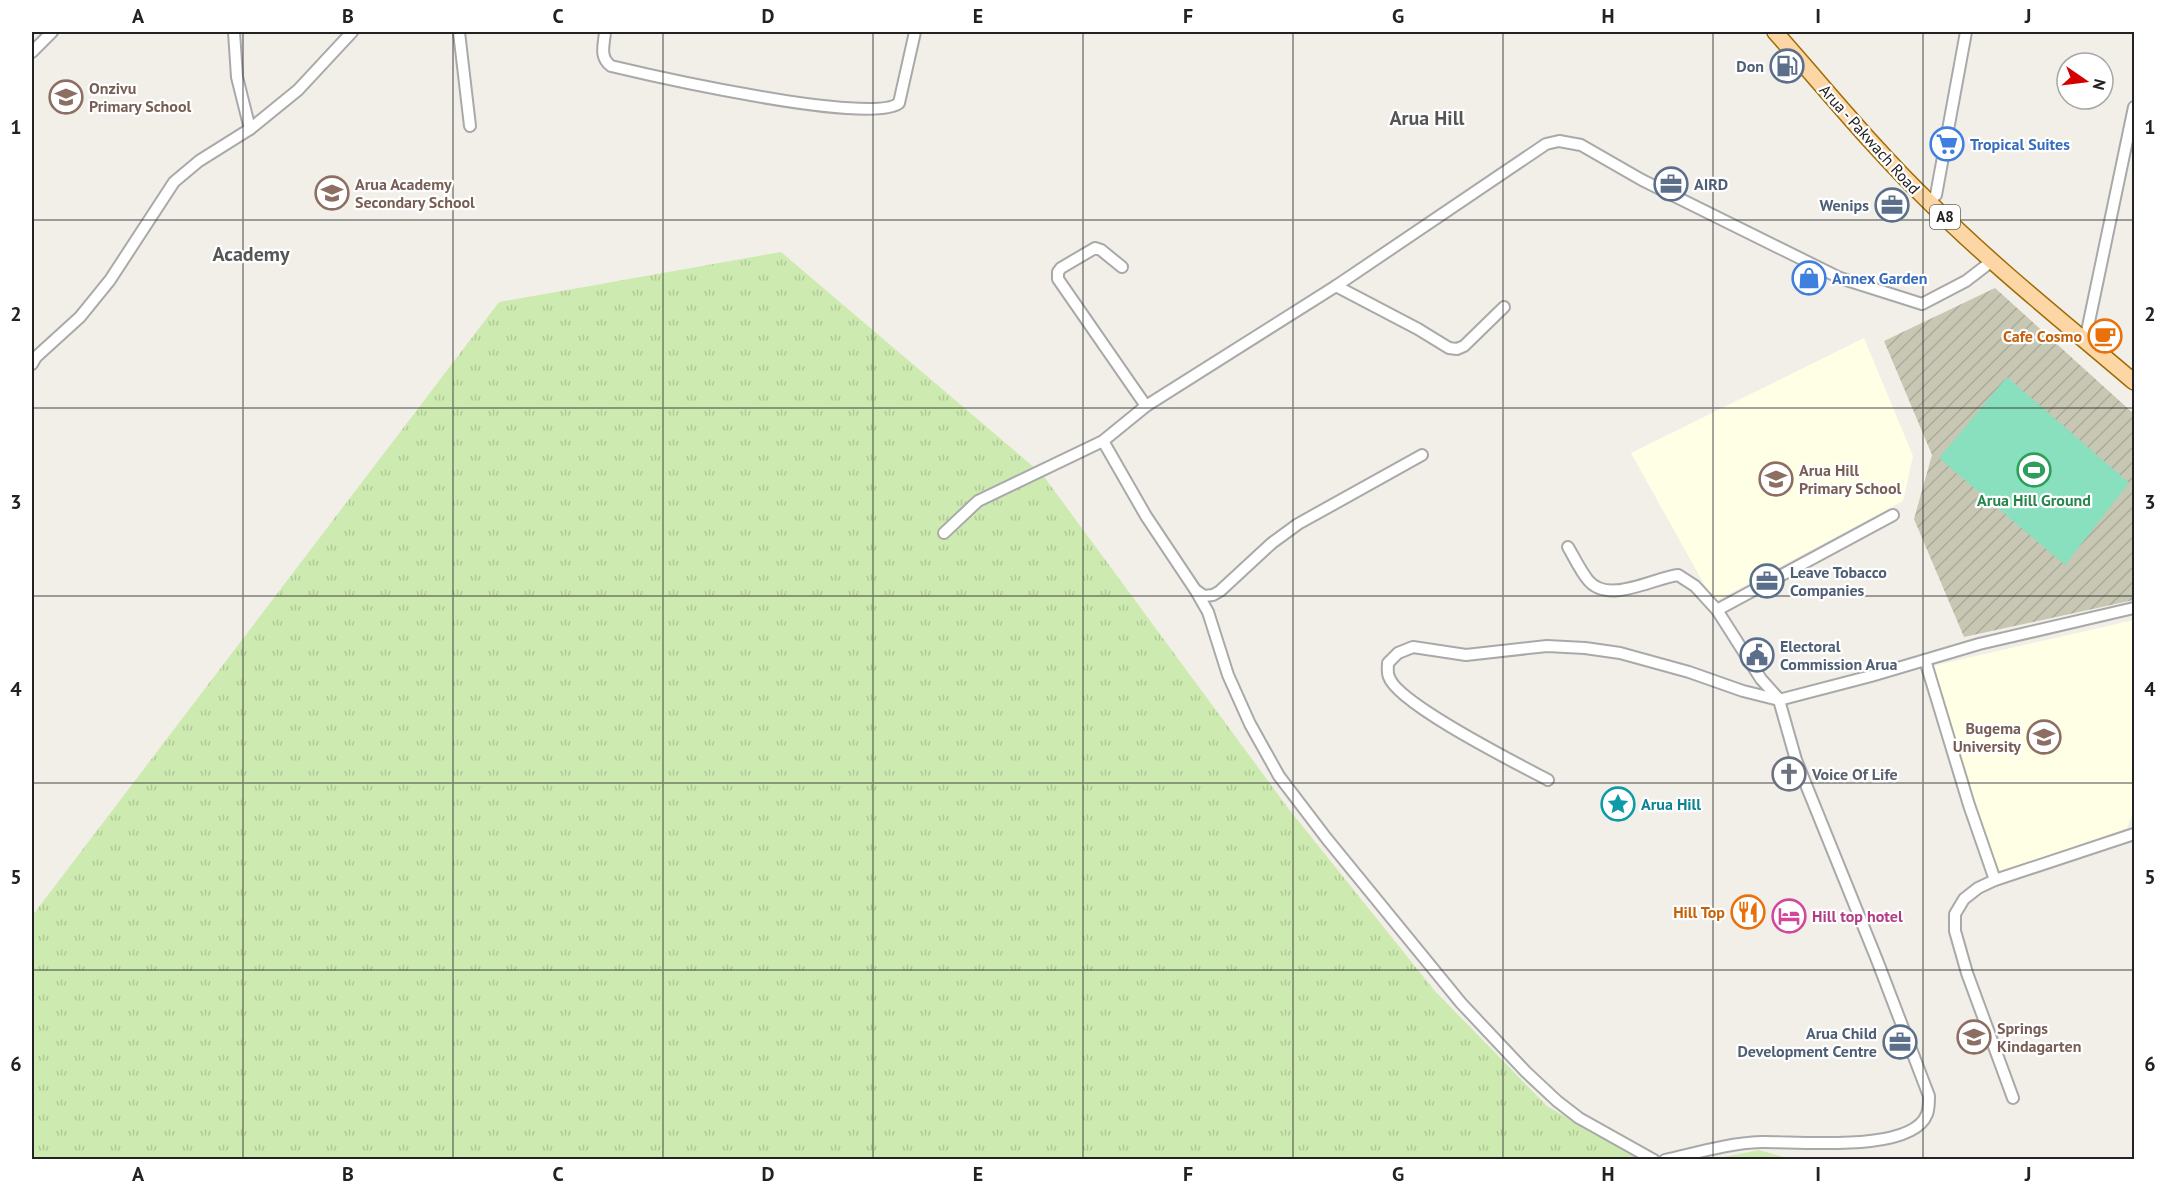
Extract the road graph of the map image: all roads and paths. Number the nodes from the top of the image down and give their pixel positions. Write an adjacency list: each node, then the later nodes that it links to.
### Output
1 (52, 32): 9 (street)
2 (234, 32): 12 (street)
3 (352, 32): 12 (street)
4 (459, 32): 11 (street)
5 (605, 32): 6 (street)
6 (915, 32)
7 (1774, 32): 13 (main road, Arua - Pakwach Road / A8)
8 (1966, 32): 13 (street)
9 (32, 52)
10 (2134, 107): 18 (street)
11 (470, 126)
12 (250, 129): 19 (street)
13 (1928, 202): 14 (main road, Arua - Pakwach Road / A8)
14 (1992, 261): 16 (street); 18 (main road, Arua - Pakwach Road / A8)
15 (1122, 267): 21 (street)
16 (1335, 286): 17 (street); 21 (street)
17 (1504, 307)
18 (2085, 340): 20 (main road, Arua - Pakwach Road / A8)
19 (32, 364)
20 (2134, 382)
21 (1146, 406): 22 (street)
22 (1103, 441): 25 (street); 27 (street)
23 (1422, 455): 27 (street)
24 (1893, 515): 29 (street)
25 (944, 533)
26 (1568, 547): 29 (street)
27 (1196, 591): 36 (street)
28 (2134, 608): 30 (street)
29 (1717, 610): 31 (street)
30 (1925, 660): 31 (street); 34 (street)
31 (1779, 700): 32 (street); 37 (street)
32 (1548, 780)
33 (2134, 834): 34 (street)
34 (1995, 880): 35 (street)
35 (2013, 1098)
36 (1654, 1160)
37 (1665, 1160)

